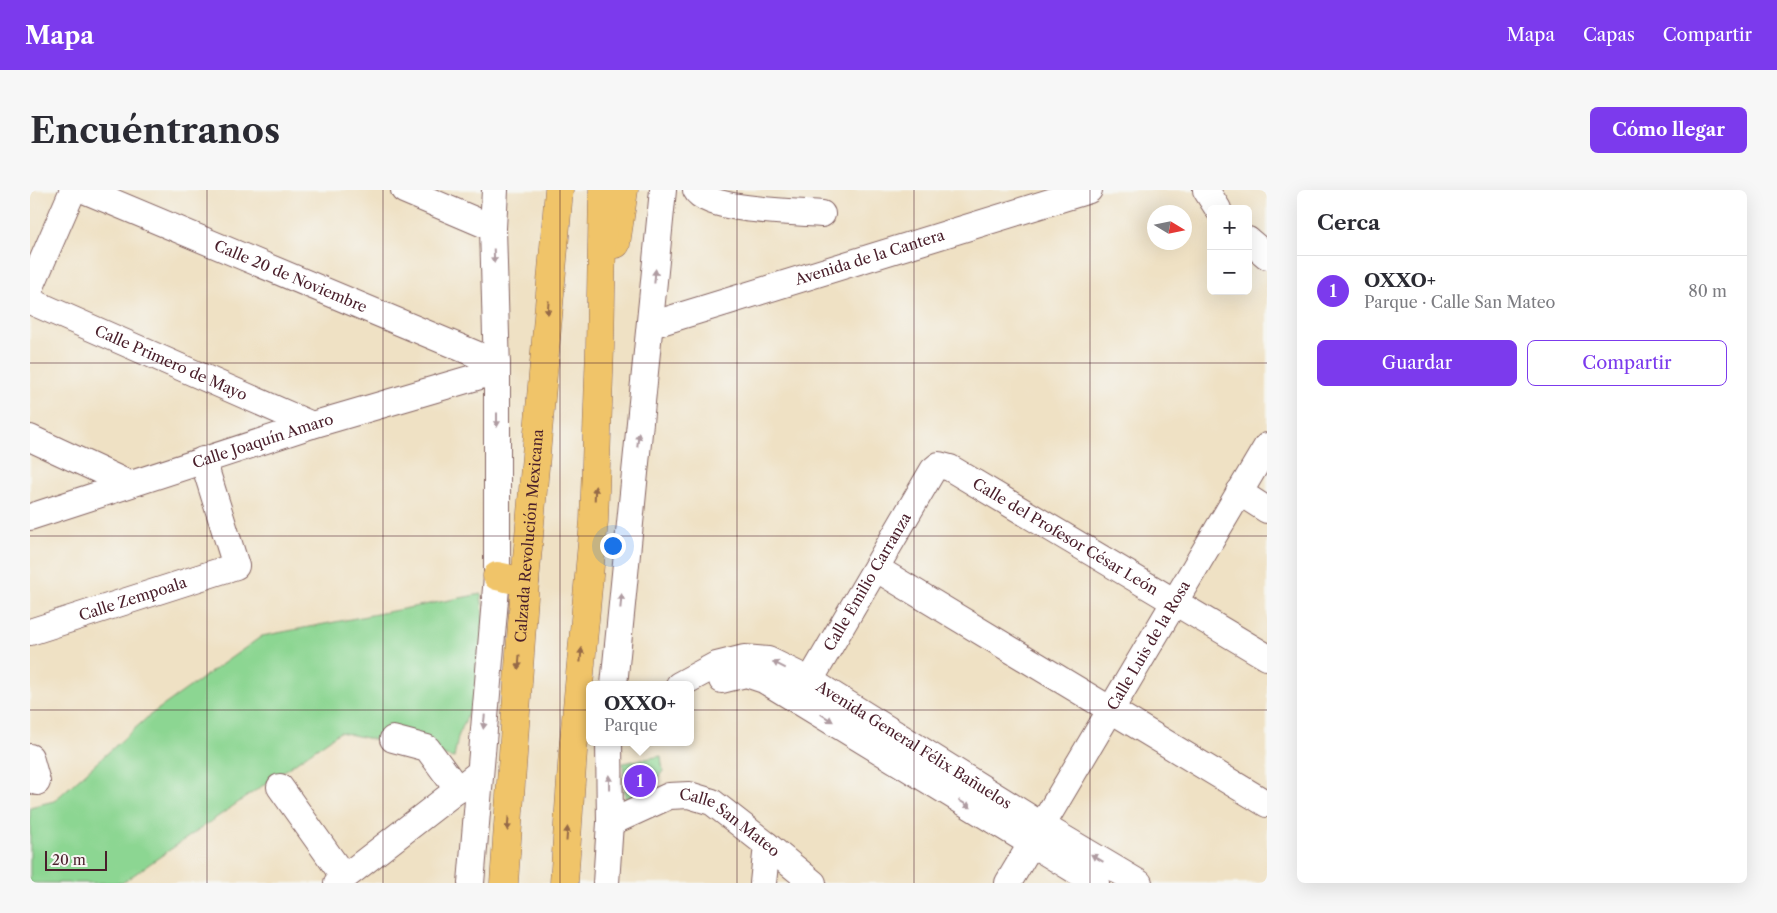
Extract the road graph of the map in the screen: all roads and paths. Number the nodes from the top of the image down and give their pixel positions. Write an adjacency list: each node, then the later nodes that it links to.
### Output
1 (73, 190): 18 (street)
2 (84, 190): 22 (street, Calle 20 de Noviembre)
3 (404, 190): 16 (street)
4 (495, 190): 16 (street)
5 (542, 190): 17 (main road)
6 (559, 190): 17 (main road, Calzada Revolución Mexicana)
7 (602, 190): 21 (main road)
8 (624, 190): 21 (main road)
9 (663, 190): 20 (street, one-way to 9)
10 (696, 190): 15 (street)
11 (1090, 190): 13 (street, Avenida de la Cantera)
12 (1206, 190): 14 (street)
13 (1035, 198): 20 (street, Avenida de la Cantera)
14 (1215, 205)
15 (822, 214)
16 (493, 228): 22 (street, one-way to 22)
17 (551, 276): 34 (main road, Calzada Revolución Mexicana, one-way to 34)
18 (30, 289)
19 (30, 301): 23 (street, Calle Primero de Mayo)
20 (651, 325): 39 (street, one-way to 20)
21 (600, 347): 44 (main road, one-way to 21)
22 (497, 367): 23 (street, Calle Joaquín Amaro); 33 (street, one-way to 33)
23 (312, 425): 26 (street, Calle Joaquín Amaro)
24 (30, 438): 28 (street)
25 (1267, 446): 29 (street, Calle Luis de la Rosa)
26 (203, 460): 28 (street, Calle Joaquín Amaro); 36 (street, Calle Zempoala)
27 (939, 465): 32 (street, Calle Emilio Carranza); 35 (street, Calle del Profesor César León)
28 (129, 484): 31 (street, Calle Joaquín Amaro)
29 (1239, 492): 30 (street); 35 (street, Calle Luis de la Rosa)
30 (1267, 510)
31 (30, 517)
32 (877, 569): 41 (street, Calle Emilio Carranza); 43 (street)
33 (497, 576): 34 (main road); 48 (street, one-way to 48)
34 (525, 582): 58 (main road, Calzada Revolución Mexicana, one-way to 58)
35 (1174, 601): 37 (street, Calle del Profesor César León); 43 (street, Calle Luis de la Rosa)
36 (30, 632)
37 (1267, 657)
38 (745, 666): 40 (street); 41 (street, Avenida General Félix Bañuelos); 42 (street)
39 (614, 681)
40 (686, 681)
41 (805, 691): 54 (street, Avenida General Félix Bañuelos)
42 (694, 695)
43 (1110, 710): 52 (street); 54 (street, Calle Luis de la Rosa)
44 (579, 734): 59 (main road, one-way to 44)
45 (393, 739): 51 (street)
46 (609, 746): 53 (street, one-way to 46)
47 (30, 757): 49 (street)
48 (479, 773): 51 (street); 57 (street)
49 (37, 782)
50 (280, 787): 56 (street)
51 (458, 790): 56 (street)
52 (1267, 804)
53 (610, 823): 55 (street, Calle San Mateo); 60 (street)
54 (1037, 835): 63 (street, Calle Luis de la Rosa); 64 (street, Avenida General Félix Bañuelos); 65 (street, Avenida General Félix Bañuelos, one-way to 54)
55 (767, 845): 61 (street); 62 (street, Calle San Mateo)
56 (341, 880)
57 (471, 883)
58 (504, 883)
59 (564, 883)
60 (606, 883)
61 (764, 883)
62 (813, 883)
63 (1008, 883)
64 (1096, 883)
65 (1139, 883)

